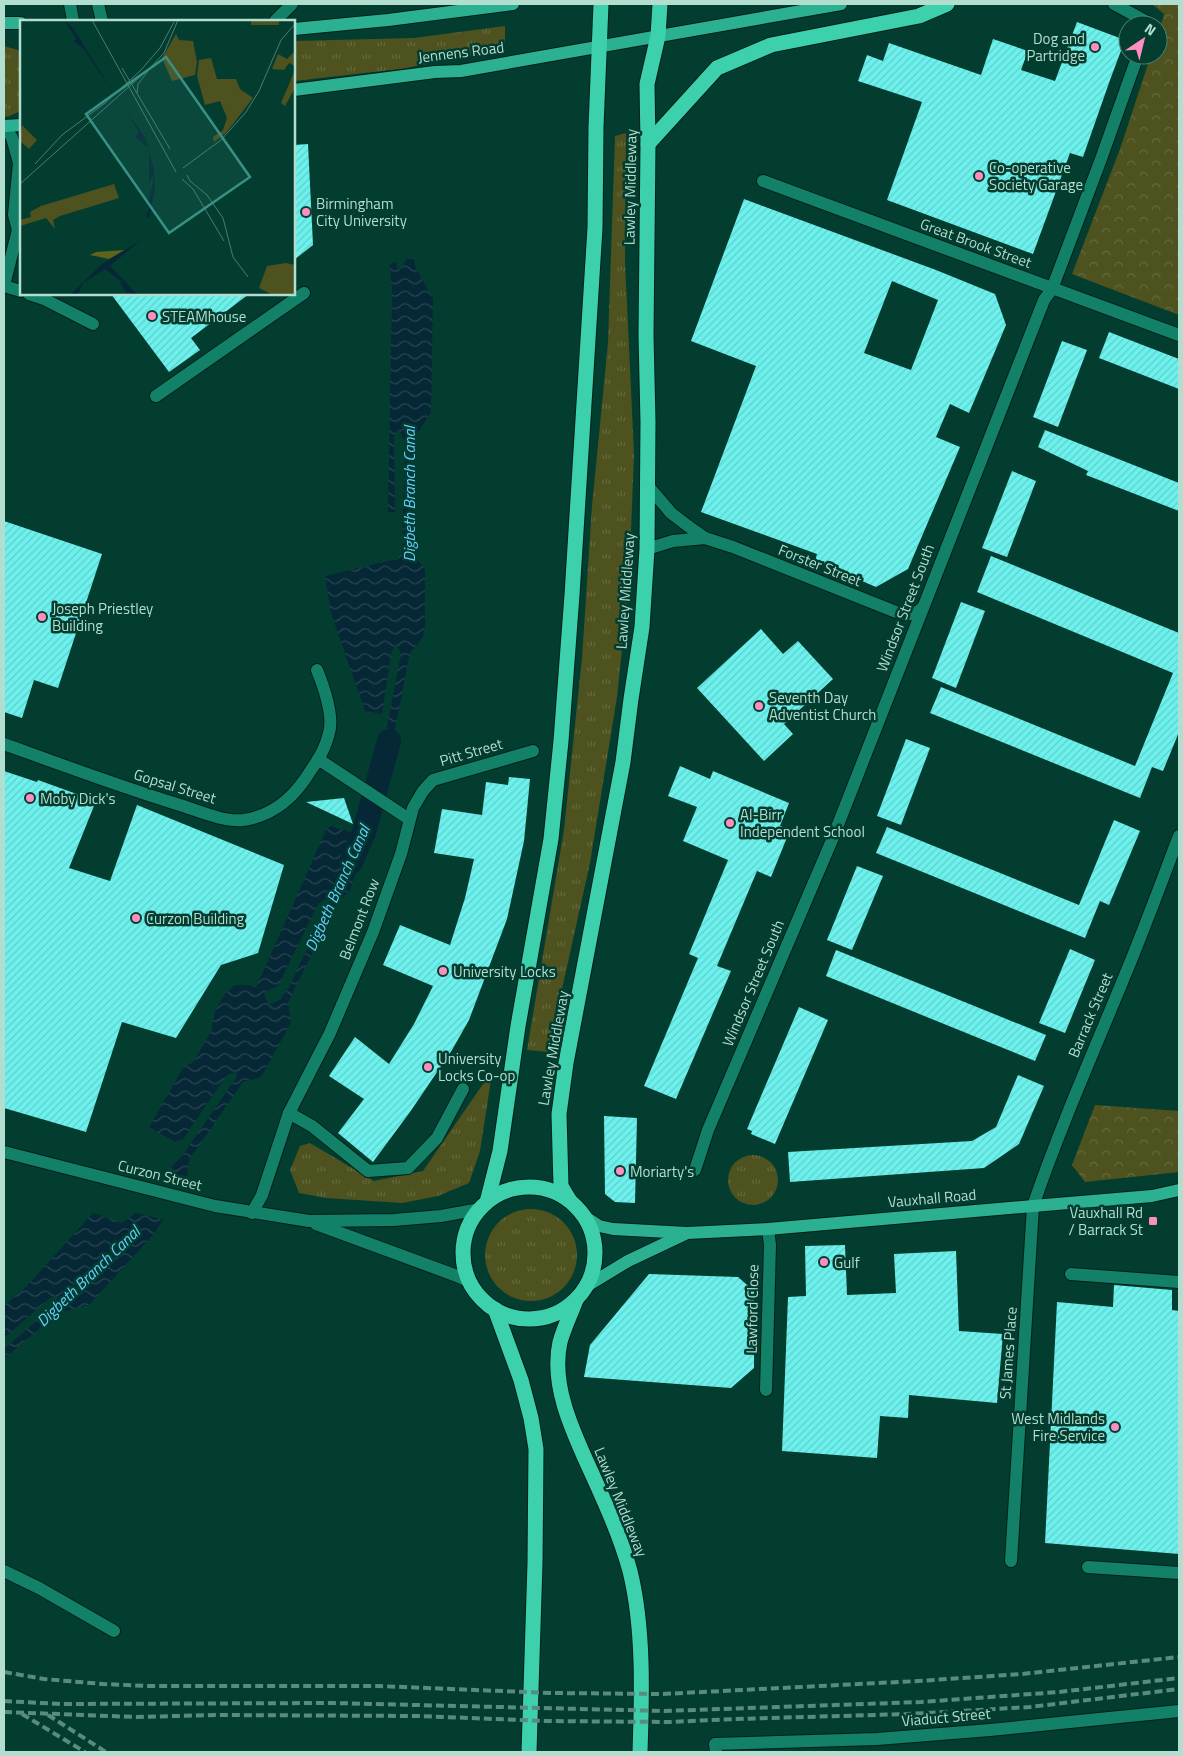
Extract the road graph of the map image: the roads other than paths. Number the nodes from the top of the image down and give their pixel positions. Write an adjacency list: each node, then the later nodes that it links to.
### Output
1 (70, 4): 11 (street)
2 (98, 4): 12 (street)
3 (292, 4): 13 (street)
4 (513, 4): 16 (main road)
5 (841, 4): 17 (main road, Jennens Road)
6 (947, 4): 23 (highway)
7 (1114, 4): 10 (street)
8 (660, 5): 17 (highway, Lawley Middleway)
9 (600, 10): 18 (highway)
10 (1133, 15)
11 (73, 20)
12 (102, 20)
13 (276, 20)
14 (4, 23): 15 (main road)
15 (20, 23)
16 (295, 29)
17 (658, 36): 18 (main road, Jennens Road); 23 (highway, Lawley Middleway)
18 (599, 47): 20 (main road, Jennens Road); 51 (highway)
19 (1134, 65): 28 (street, Windsor Street South)
20 (295, 90)
21 (20, 124): 22 (main road)
22 (4, 126): 24 (street)
23 (648, 144): 35 (highway, Lawley Middleway)
24 (20, 160): 26 (street)
25 (762, 181): 28 (street, Great Brook Street)
26 (20, 228): 27 (street)
27 (4, 285): 29 (street)
28 (1052, 289): 33 (street, Great Brook Street); 38 (street, Windsor Street South)
29 (20, 291)
30 (304, 293): 34 (street)
31 (32, 295): 32 (street)
32 (93, 324)
33 (1179, 335)
34 (156, 396)
35 (648, 486): 36 (street, Forster Street); 37 (highway, Lawley Middleway)
36 (705, 538): 37 (street, Forster Street); 38 (street, Forster Street)
37 (647, 549): 50 (highway, Lawley Middleway)
38 (922, 608): 48 (street, Windsor Street South)
39 (317, 670): 42 (street)
40 (4, 744): 42 (street, Gopsal Street)
41 (533, 751): 43 (street, Pitt Street)
42 (318, 759): 43 (street)
43 (409, 819): 46 (street, Belmont Row)
44 (1179, 836): 52 (street, Barrack Street)
45 (463, 1089): 46 (street)
46 (289, 1113): 53 (street, Belmont Row)
47 (4, 1152): 53 (street, Curzon Street)
48 (695, 1170)
49 (1179, 1190): 52 (main road, Vauxhall Road)
50 (570, 1201): 51 (highway); 54 (highway)
51 (484, 1205): 55 (street, Curzon Street); 59 (highway)
52 (1033, 1206): 56 (main road, Vauxhall Road); 65 (street, St James Place)
53 (252, 1213): 55 (street, Curzon Street)
54 (584, 1216): 57 (main road, Vauxhall Road); 61 (highway)
55 (309, 1221): 59 (street, Curzon Street)
56 (768, 1228): 57 (main road, Vauxhall Road); 64 (street, Lawford Close)
57 (687, 1232): 61 (main road, Vauxhall Road)
58 (1071, 1274): 60 (street)
59 (470, 1282): 63 (highway)
60 (1179, 1282)
61 (586, 1287): 62 (highway)
62 (576, 1300): 63 (highway); 71 (highway, Lawley Middleway)
63 (495, 1309): 73 (highway)
64 (766, 1390)
65 (1011, 1561)
66 (1088, 1567): 68 (street)
67 (4, 1571): 69 (street)
68 (1179, 1573)
69 (114, 1631)
70 (1179, 1711): 72 (street, Viaduct Street)
71 (640, 1729): 74 (highway, Lawley Middleway); 75 (street)
72 (716, 1748)
73 (528, 1752)
74 (640, 1752)
75 (645, 1752)

